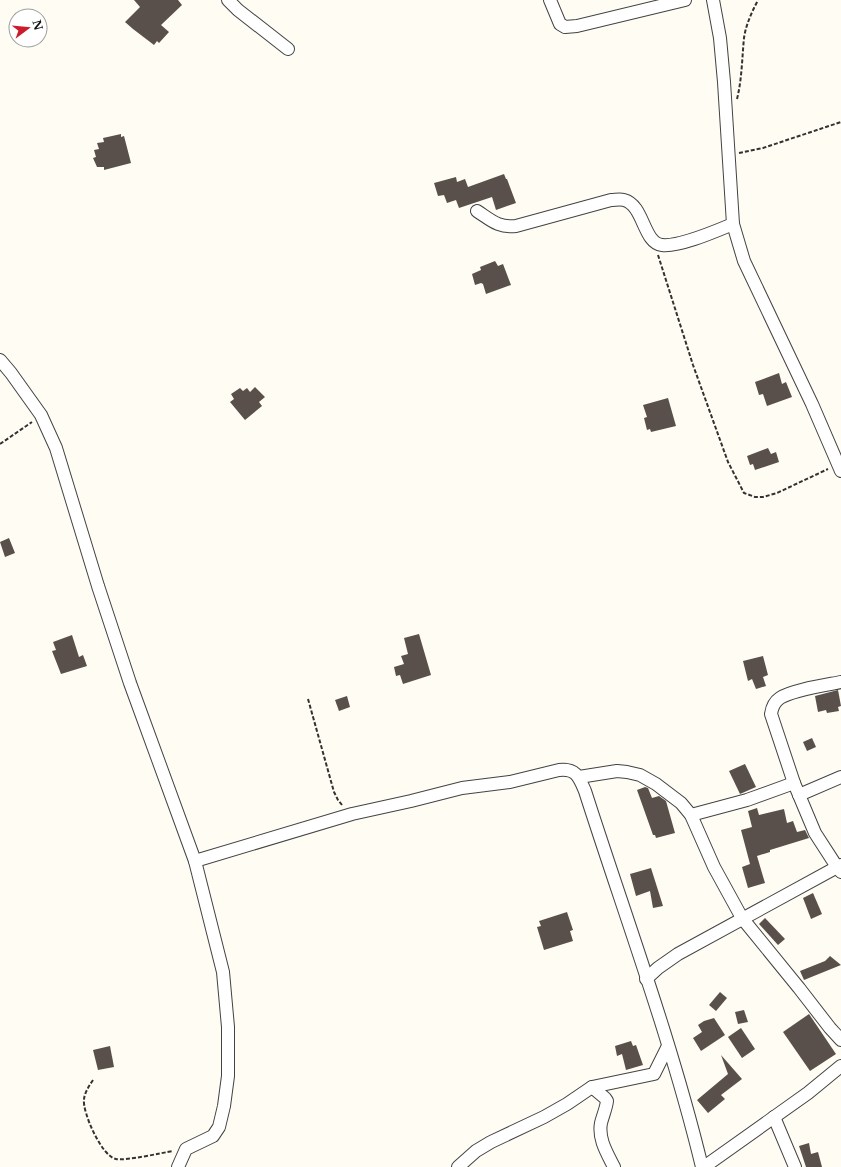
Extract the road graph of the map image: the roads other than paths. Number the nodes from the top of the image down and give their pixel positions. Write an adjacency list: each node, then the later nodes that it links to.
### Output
1 (228, 0): 5 (street)
2 (550, 0): 3 (street)
3 (686, 0)
4 (713, 0): 7 (street)
5 (288, 49)
6 (477, 211): 7 (street)
7 (733, 224): 9 (street)
8 (0, 360): 16 (street)
9 (840, 467)
10 (841, 682): 13 (street)
11 (841, 776): 14 (street)
12 (578, 777): 15 (street); 16 (street); 19 (street)
13 (794, 783): 14 (street); 15 (street)
14 (800, 796): 17 (street)
15 (691, 815): 18 (street)
16 (195, 861): 25 (street)
17 (840, 868): 18 (street)
18 (742, 918): 19 (street); 20 (street)
19 (646, 979): 21 (street)
20 (841, 1040)
21 (668, 1046): 23 (street); 28 (street)
22 (841, 1066): 24 (street)
23 (592, 1087): 26 (street); 27 (street)
24 (774, 1117): 28 (street); 29 (street)
25 (178, 1167)
26 (458, 1167)
27 (614, 1167)
28 (703, 1167)
29 (795, 1167)

